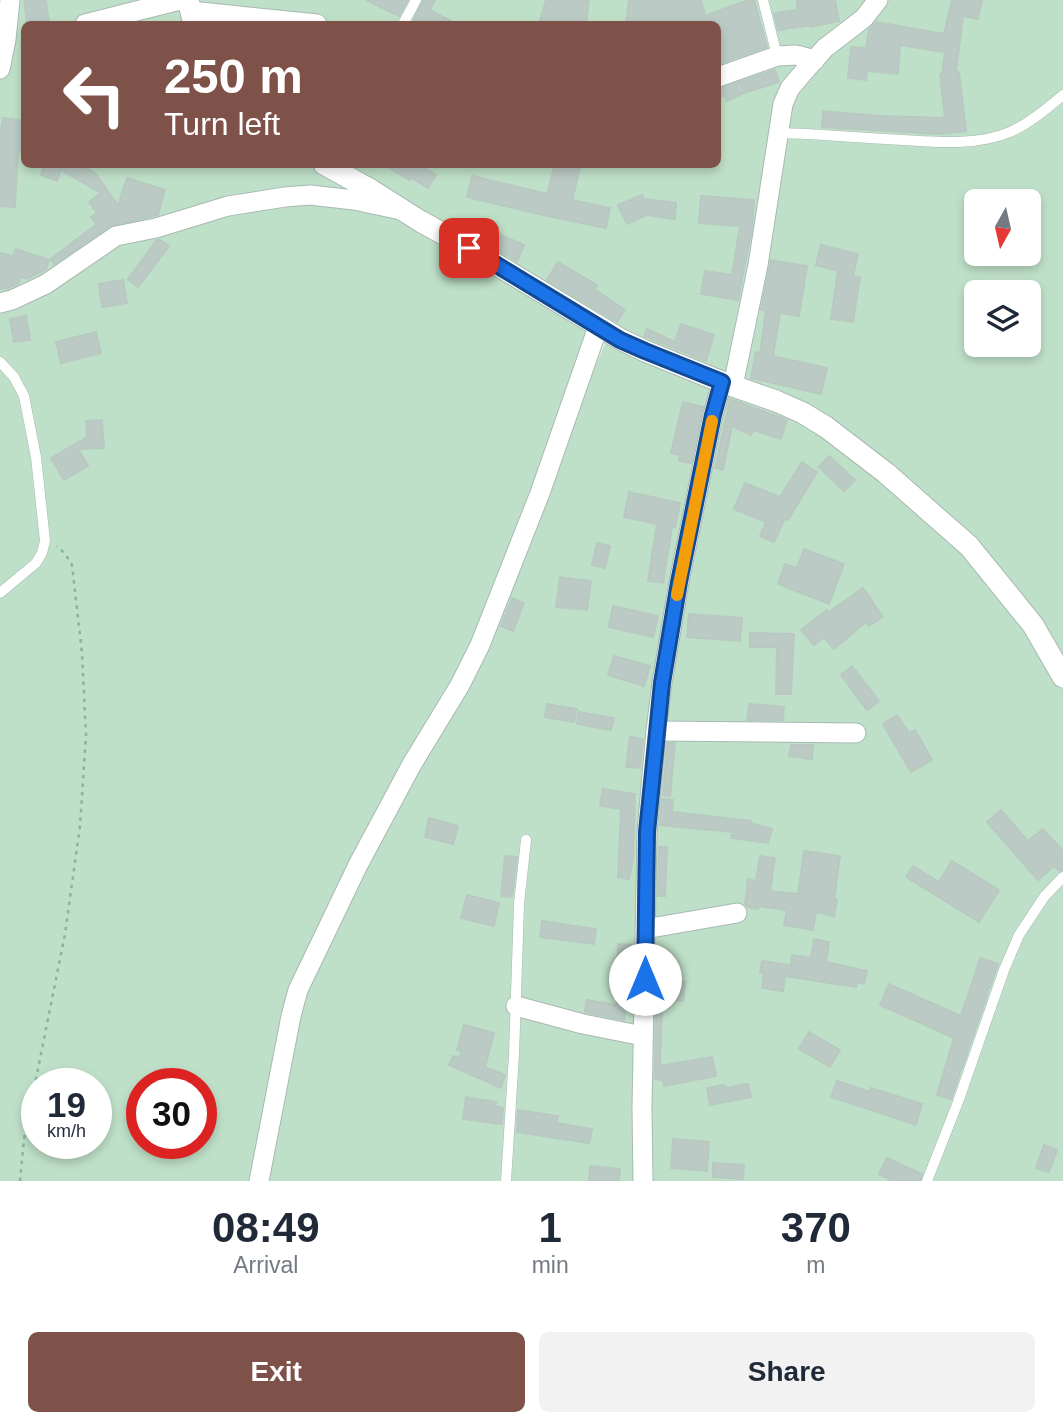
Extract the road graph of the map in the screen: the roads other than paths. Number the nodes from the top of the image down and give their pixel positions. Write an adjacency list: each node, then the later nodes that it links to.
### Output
1 (416, 0): 8 (lane)
2 (763, 0): 10 (lane)
3 (878, 0): 11 (street)
4 (7, 1): 9 (street)
5 (188, 9): 6 (street); 7 (street)
6 (106, 21)
7 (291, 21)
8 (406, 21)
9 (15, 38): 12 (street)
10 (778, 56): 11 (street); 13 (street)
11 (815, 60): 15 (street)
12 (0, 69)
13 (721, 75)
14 (1063, 95): 15 (lane)
15 (779, 132): 21 (street)
16 (331, 168): 17 (street)
17 (407, 212): 18 (street); 19 (street)
18 (0, 303)
19 (598, 327): 21 (street); 32 (street)
20 (0, 362): 22 (lane)
21 (727, 384): 23 (street); 24 (street)
22 (0, 593)
23 (1063, 677)
24 (656, 731): 25 (street); 29 (street)
25 (856, 733)
26 (526, 840): 30 (lane)
27 (1063, 877): 35 (lane)
28 (737, 912): 29 (street)
29 (645, 929): 31 (street)
30 (516, 1006): 31 (street); 33 (lane)
31 (643, 1036): 34 (street)
32 (259, 1181)
33 (506, 1181)
34 (643, 1181)
35 (928, 1181)

